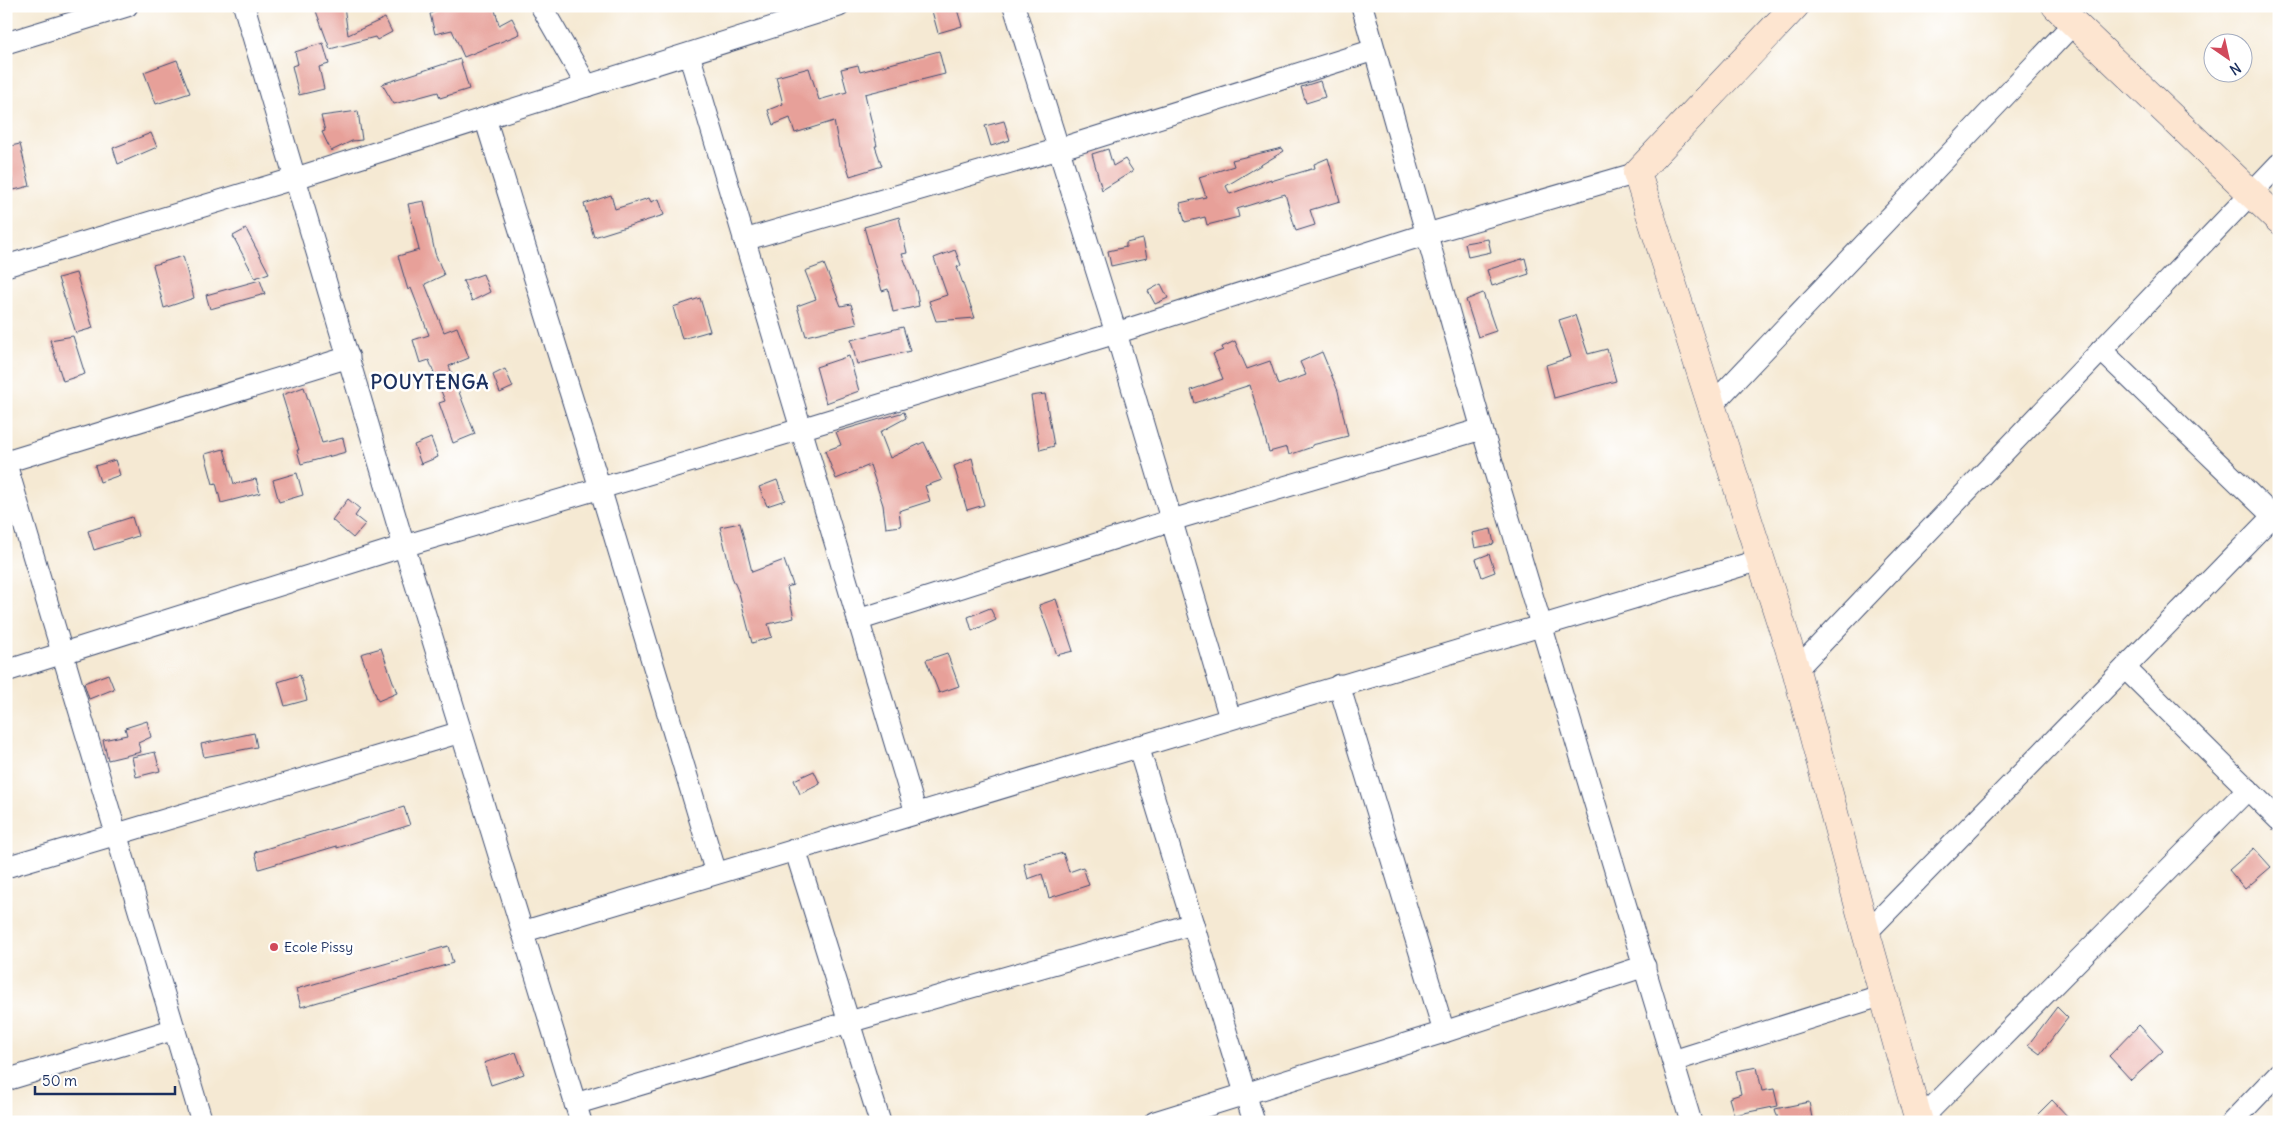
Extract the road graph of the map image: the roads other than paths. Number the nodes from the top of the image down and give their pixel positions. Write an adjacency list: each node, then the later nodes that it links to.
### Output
1 (127, 6): 9 (street)
2 (244, 6): 17 (street)
3 (541, 6): 12 (street)
4 (839, 6): 11 (street)
5 (1014, 6): 14 (street)
6 (1362, 6): 10 (street)
7 (1795, 6): 16 (street)
8 (2065, 15): 18 (street); 26 (street)
9 (6, 43)
10 (1374, 50): 14 (street); 20 (street)
11 (689, 54): 12 (street); 21 (street)
12 (587, 86): 13 (street)
13 (485, 118): 17 (street); 30 (street)
14 (1059, 148): 21 (street); 23 (street)
15 (2279, 164): 18 (street)
16 (1637, 173): 20 (street); 26 (street)
17 (296, 178): 22 (street); 25 (street)
18 (2251, 193): 19 (street); 24 (street)
19 (2279, 220)
20 (1427, 234): 23 (street); 28 (street)
21 (744, 240): 27 (street)
22 (6, 266)
23 (1116, 333): 27 (street); 32 (street)
24 (2101, 350): 31 (street); 39 (street)
25 (349, 357): 29 (street); 33 (street)
26 (1711, 406): 34 (street)
27 (801, 429): 30 (street); 35 (street)
28 (1482, 429): 32 (street); 36 (street)
29 (6, 463): 37 (street)
30 (600, 488): 33 (street); 51 (street)
31 (2276, 519): 38 (street)
32 (1172, 520): 35 (street); 42 (street)
33 (404, 546): 37 (street); 43 (street)
34 (1760, 560): 36 (street); 39 (street)
35 (858, 620): 46 (street)
36 (1542, 624): 41 (street); 55 (street)
37 (62, 653): 40 (street); 48 (street)
38 (2125, 668): 45 (street); 54 (street)
39 (1796, 670): 54 (street)
40 (6, 671)
41 (1339, 686): 42 (street); 59 (street)
42 (1230, 718): 44 (street)
43 (461, 732): 48 (street); 53 (street)
44 (1138, 746): 46 (street); 52 (street)
45 (2248, 790): 47 (street); 65 (street)
46 (916, 813): 49 (street)
47 (2279, 820)
48 (118, 834): 50 (street); 58 (street)
49 (795, 849): 51 (street); 57 (street)
50 (6, 867)
51 (716, 873): 53 (street)
52 (1193, 924): 57 (street); 63 (street)
53 (522, 932): 64 (street)
54 (1866, 933): 56 (street)
55 (1644, 966): 59 (street); 60 (street)
56 (1883, 995): 60 (street); 65 (street)
57 (849, 1022): 64 (street); 67 (street)
58 (175, 1029): 62 (street); 66 (street)
59 (1444, 1032): 63 (street)
60 (1673, 1061): 70 (street)
61 (2279, 1073): 71 (street)
62 (6, 1080)
63 (1246, 1094): 68 (street); 69 (street)
64 (578, 1113)
65 (1919, 1121)
66 (202, 1122)
67 (880, 1122)
68 (1155, 1122)
69 (1254, 1122)
70 (1691, 1122)
71 (2232, 1122)

